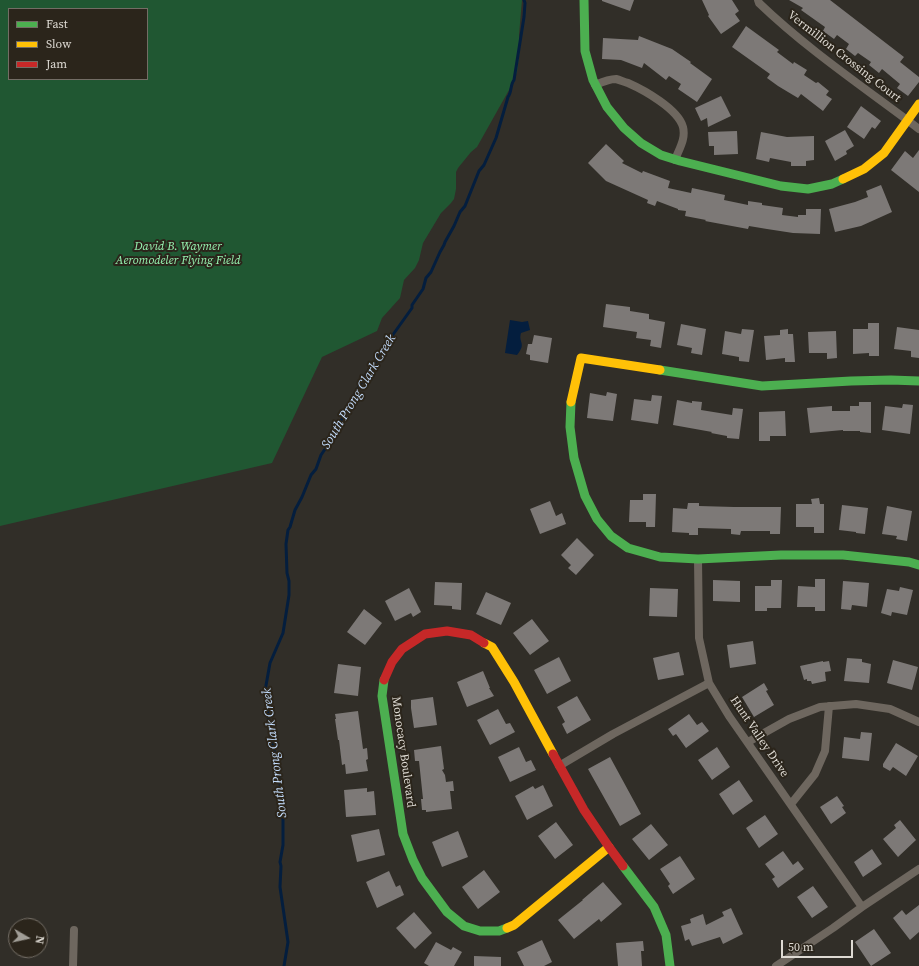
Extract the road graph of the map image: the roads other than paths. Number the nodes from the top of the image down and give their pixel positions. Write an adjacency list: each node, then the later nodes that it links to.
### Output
1 (584, 0): 3 (street)
2 (758, 0): 5 (street, Vermillion Crossing Court)
3 (596, 85): 7 (street); 7 (street)
4 (919, 104): 5 (street)
5 (908, 120): 6 (street, Vermillion Crossing Court); 7 (street)
6 (919, 129)
7 (675, 160)
8 (919, 381): 9 (street)
9 (698, 559): 10 (street); 11 (street, Hunt Valley Drive)
10 (919, 565)
11 (709, 683): 14 (street, Hunt Valley Drive); 15 (street)
12 (829, 706): 13 (street); 14 (street); 16 (street)
13 (919, 722)
14 (748, 742): 16 (street, Hunt Valley Drive)
15 (559, 766): 17 (street, Monocacy Boulevard); 17 (street, Monocacy Boulevard)
16 (791, 804): 19 (street, Hunt Valley Drive)
17 (609, 847): 22 (street, Monocacy Boulevard)
18 (919, 869): 19 (street)
19 (862, 907): 23 (street)
20 (74, 930): 21 (street)
21 (73, 966)
22 (670, 966)
23 (776, 966)

